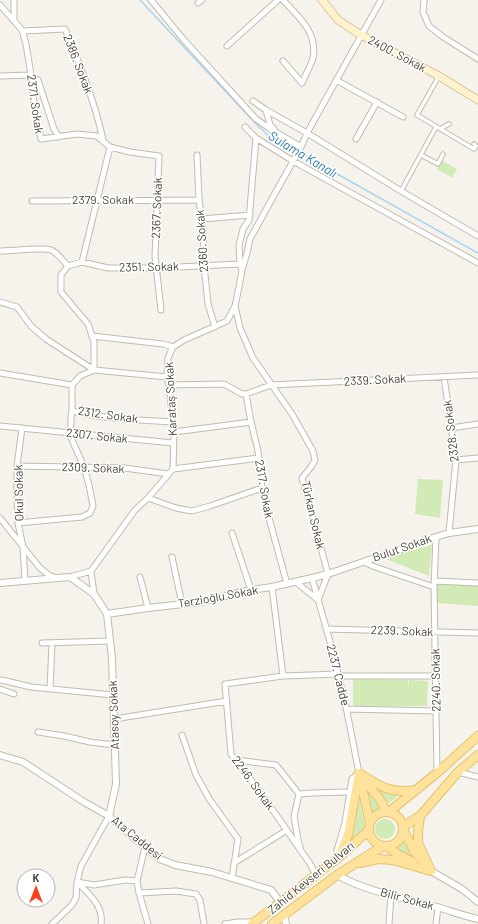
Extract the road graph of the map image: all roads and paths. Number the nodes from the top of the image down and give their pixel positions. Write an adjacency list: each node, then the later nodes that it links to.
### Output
1 (14, 0): 9 (street)
2 (151, 0): 34 (street)
3 (278, 0): 12 (street)
4 (284, 0): 14 (street)
5 (322, 0): 11 (main road, 2400. Sokak)
6 (382, 0): 11 (street)
7 (424, 0): 13 (street)
8 (0, 5): 9 (street)
9 (14, 21): 10 (street)
10 (23, 31): 15 (street, 2371. Sokak); 31 (street, 2386. Sokak)
11 (361, 35): 17 (main road, 2400. Sokak); 18 (street)
12 (227, 46)
13 (478, 59)
14 (283, 61)
15 (31, 75): 16 (street); 28 (street); 28 (street, 2371. Sokak)
16 (0, 76)
17 (439, 76): 19 (main road, 2400. Sokak); 26 (street)
18 (336, 80): 21 (street); 27 (street)
19 (478, 100)
20 (253, 101): 22 (street)
21 (377, 102): 23 (street); 30 (street)
22 (266, 110): 27 (street); 34 (street)
23 (403, 117)
24 (449, 124): 26 (street)
25 (245, 127): 29 (street)
26 (438, 128): 32 (street); 37 (street)
27 (307, 133): 34 (street); 39 (street)
28 (59, 137): 31 (street, 2371. Sokak)
29 (256, 138): 38 (street); 44 (street, Karataş Sokak)
30 (356, 139)
31 (103, 140): 33 (street, 2371. Sokak)
32 (474, 144)
33 (110, 147): 40 (street); 41 (street, 2367. Sokak)
34 (301, 147): 38 (street)
35 (197, 154): 42 (street, 2360. Sokak)
36 (443, 154): 37 (street)
37 (421, 155): 39 (street)
38 (294, 160): 49 (street); 54 (street)
39 (401, 191): 46 (street)
40 (98, 200): 41 (street, 2379. Sokak); 43 (street, 2379. Sokak); 48 (street)
41 (158, 200): 42 (street, 2379. Sokak); 53 (street, 2367. Sokak)
42 (199, 200): 45 (street, 2360. Sokak)
43 (32, 201)
44 (250, 215): 45 (street); 50 (street, Karataş Sokak)
45 (202, 219): 51 (street, 2360. Sokak)
46 (478, 236)
47 (0, 251): 52 (street)
48 (82, 262): 52 (street); 53 (street, 2351. Sokak)
49 (478, 263)
50 (240, 264): 51 (street, 2351. Sokak); 54 (street, Karataş Sokak)
51 (204, 265): 53 (street, 2351. Sokak); 58 (street, 2360. Sokak)
52 (68, 266): 59 (street)
53 (157, 268): 57 (street, 2367. Sokak)
54 (242, 270): 56 (street, Karataş Sokak)
55 (0, 302): 61 (street)
56 (235, 306): 58 (street, Karataş Sokak); 67 (street)
57 (161, 310)
58 (215, 327): 60 (street, Karataş Sokak)
59 (92, 336): 60 (street); 61 (street)
60 (173, 347): 64 (street, Karataş Sokak)
61 (94, 370): 64 (street); 66 (street)
62 (0, 373): 66 (street)
63 (478, 375): 65 (street, 2339. Sokak)
64 (167, 377): 68 (street, Karataş Sokak)
65 (444, 377): 67 (street, 2339. Sokak); 76 (street, 2328. Sokak)
66 (72, 385): 70 (street, 2312. Sokak)
67 (271, 385): 69 (street); 99 (street, Türkan Sokak)
68 (169, 386): 69 (street); 71 (street, Karataş Sokak)
69 (246, 394): 72 (street, 2317. Sokak)
70 (72, 411): 71 (street, 2312. Sokak); 78 (street)
71 (173, 422): 77 (street, Karataş Sokak)
72 (251, 422): 77 (street); 80 (street, 2317. Sokak)
73 (478, 424): 76 (street)
74 (0, 426): 75 (street)
75 (22, 428): 78 (street, 2307. Sokak); 83 (street, Okul Sokak)
76 (452, 428): 82 (street, 2328. Sokak)
77 (174, 432): 79 (street, Karataş Sokak)
78 (69, 433): 79 (street, 2307. Sokak); 84 (street)
79 (173, 443): 85 (street, Karataş Sokak)
80 (259, 458): 85 (street); 87 (street, 2317. Sokak)
81 (478, 458): 82 (street)
82 (456, 460): 93 (street, 2328. Sokak)
83 (18, 466): 84 (street, 2309. Sokak); 90 (street, Okul Sokak)
84 (84, 467): 86 (street, 2309. Sokak); 90 (street)
85 (173, 469): 86 (street)
86 (168, 474): 88 (street)
87 (262, 488): 88 (street); 108 (street, 2317. Sokak)
88 (148, 498): 98 (street)
89 (0, 518): 95 (street)
90 (18, 523): 95 (street, Okul Sokak)
91 (478, 529): 93 (street, Bulut Sokak)
92 (232, 533): 111 (street)
93 (449, 533): 94 (street, Bulut Sokak)
94 (436, 537): 97 (street, Bulut Sokak); 109 (street, 2240. Sokak)
95 (23, 547): 101 (street); 104 (street, Okul Sokak)
96 (172, 557): 114 (street)
97 (364, 562): 99 (street, Bulut Sokak); 109 (street)
98 (91, 571): 100 (street); 112 (street)
99 (328, 574): 103 (street, Terzioğlu Sokak); 113 (street)
100 (70, 577): 101 (street); 112 (street)
101 (56, 578): 104 (street)
102 (140, 578): 115 (street)
103 (312, 578): 105 (street, Terzioğlu Sokak); 113 (street, 2237. Cadde)
104 (25, 580): 106 (street)
105 (296, 582): 108 (street, Terzioğlu Sokak); 113 (street)
106 (0, 583)
107 (478, 583): 109 (street)
108 (287, 584): 110 (street, Terzioğlu Sokak)
109 (435, 584): 118 (street, 2240. Sokak)
110 (272, 587): 111 (street, Terzioğlu Sokak); 124 (street)
111 (251, 590): 114 (street, Terzioğlu Sokak)
112 (94, 594): 116 (street)
113 (318, 600): 117 (street, 2237. Cadde)
114 (182, 604): 115 (street, Terzioğlu Sokak)
115 (148, 608): 116 (street, Terzioğlu Sokak)
116 (107, 614): 120 (street, Atasoy Sokak)
117 (326, 629): 118 (street, 2239. Sokak); 123 (street, 2237. Cadde)
118 (435, 632): 119 (street, 2239. Sokak); 125 (street, 2240. Sokak)
119 (478, 633)
120 (110, 641): 122 (street); 130 (street, Atasoy Sokak)
121 (42, 643): 122 (street)
122 (52, 643): 128 (street)
123 (338, 675): 124 (street); 125 (street); 132 (street, 2237. Cadde)
124 (283, 676): 131 (street, 2246. Sokak)
125 (436, 676): 133 (street, 2240. Sokak)
126 (0, 680): 128 (street)
127 (0, 689): 129 (street)
128 (50, 689): 130 (street)
129 (14, 694)
130 (113, 695): 134 (street, Atasoy Sokak)
131 (227, 701): 134 (street); 141 (street, 2246. Sokak)
132 (346, 709): 133 (street); 143 (street, 2237. Cadde)
133 (436, 711): 144 (street, 2240. Sokak)
134 (114, 719): 138 (street, Atasoy Sokak)
135 (38, 732): 138 (street)
136 (182, 735): 159 (street)
137 (478, 736): 144 (main road)
138 (114, 745): 150 (street, Atasoy Sokak)
139 (0, 755): 150 (street, Ata Caddesi)
140 (478, 755): 142 (main road)
141 (236, 760): 148 (street); 154 (street, 2246. Sokak)
142 (458, 772): 145 (street); 151 (main road)
143 (359, 773): 146 (main road); 149 (main road); 152 (main road); 158 (main road)
144 (437, 773): 146 (main road)
145 (478, 777)
146 (416, 790): 149 (main road)
147 (346, 792): 148 (street)
148 (299, 794): 157 (street, 2246. Sokak)
149 (388, 811): 152 (main road); 153 (main road)
150 (109, 816): 155 (street, Ata Caddesi); 166 (street)
151 (420, 816): 153 (main road); 161 (main road)
152 (369, 827): 156 (main road); 158 (main road, Zahid Kevseri Bulvarı)
153 (404, 828): 156 (main road); 161 (main road)
154 (287, 830): 157 (street, 2246. Sokak); 159 (street)
155 (145, 846): 164 (street, Ata Caddesi); 165 (street)
156 (385, 846): 160 (main road, Zahid Kevseri Bulvarı); 161 (main road)
157 (301, 851): 162 (street, 2246. Sokak)
158 (338, 854): 162 (main road, Zahid Kevseri Bulvarı)
159 (234, 864): 164 (street)
160 (352, 866): 161 (main road); 163 (main road, Zahid Kevseri Bulvarı)
161 (431, 871): 170 (street)
162 (316, 875): 169 (main road, Zahid Kevseri Bulvarı)
163 (337, 876): 168 (street, Bilir Sokak); 172 (main road, Zahid Kevseri Bulvarı)
164 (232, 878): 169 (street, Ata Caddesi)
165 (136, 881): 166 (street); 167 (street)
166 (77, 882): 175 (street); 176 (street)
167 (139, 893): 177 (street); 178 (street)
168 (391, 895): 171 (street, Bilir Sokak); 182 (street)
169 (280, 902): 174 (main road, Zahid Kevseri Bulvarı)
170 (478, 902)
171 (438, 908): 173 (street, Bilir Sokak); 183 (street)
172 (284, 915): 180 (main road, Zahid Kevseri Bulvarı); 181 (street)
173 (478, 919)
174 (254, 923): 179 (street)
175 (52, 924)
176 (101, 924)
177 (148, 924)
178 (204, 924)
179 (226, 924)
180 (272, 924)
181 (286, 924)
182 (389, 924)
183 (436, 924)

